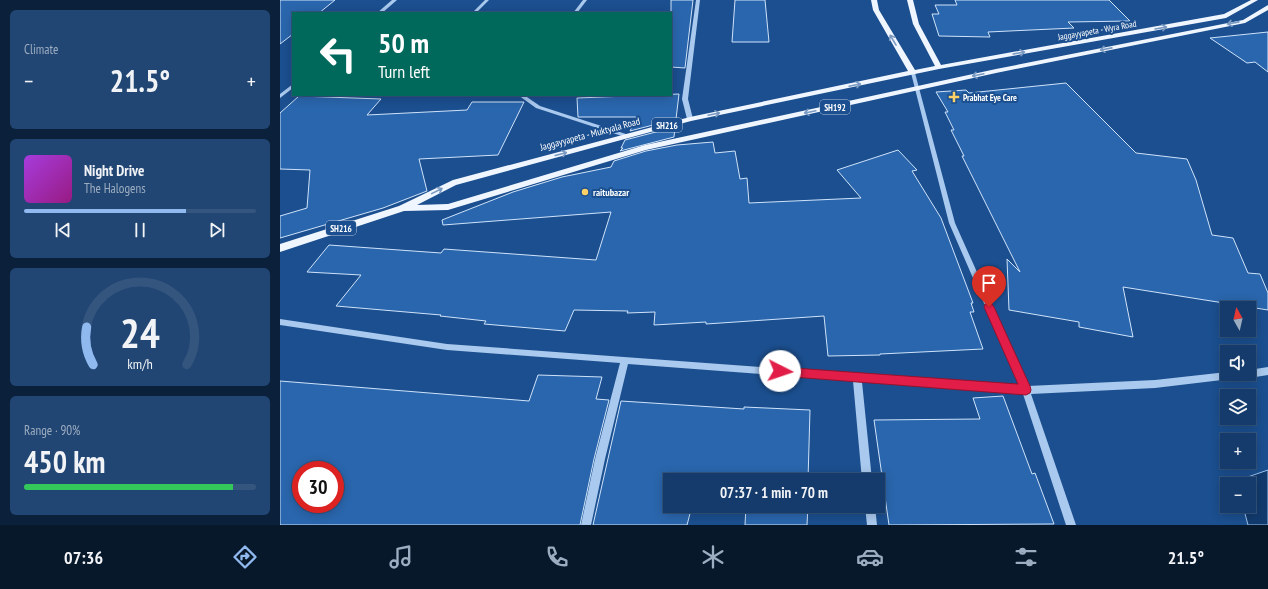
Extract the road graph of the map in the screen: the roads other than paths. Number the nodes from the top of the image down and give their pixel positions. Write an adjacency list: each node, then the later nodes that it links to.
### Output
1 (395, 0): 9 (street)
2 (487, 0): 10 (street)
3 (584, 0): 11 (street)
4 (698, 0): 18 (street)
5 (874, 0): 13 (main road, one-way to 5)
6 (910, 0): 12 (main road)
7 (1255, 0): 12 (main road, Jaggayyapeta - Wyra Road, one-way to 7)
8 (1268, 7): 15 (main road, SH192, one-way to 15)
9 (380, 12)
10 (475, 12)
11 (576, 12)
12 (939, 67): 13 (main road, Jaggayyapeta - Muktyala Road / SH216)
13 (913, 73): 15 (street); 18 (main road, Jaggayyapeta - Muktyala Road / SH216, one-way to 13)
14 (292, 87): 16 (street)
15 (917, 88): 20 (main road, SH192, one-way to 20); 28 (street)
16 (280, 96)
17 (522, 96): 19 (street)
18 (690, 119): 19 (main road, Jaggayyapeta - Muktyala Road / SH216)
19 (627, 136): 20 (main road, Jaggayyapeta - Muktyala Road / SH216, one-way to 19)
20 (402, 208): 21 (main road, Jaggayyapeta - Muktyala Road / SH216)
21 (280, 248)
22 (280, 322): 23 (street)
23 (625, 360): 26 (street); 31 (street)
24 (1268, 371): 25 (street)
25 (1256, 373)
26 (857, 377): 28 (street); 29 (street)
27 (1220, 377): 28 (street)
28 (1026, 390): 33 (street)
29 (866, 473)
30 (871, 513): 32 (street)
31 (586, 525)
32 (872, 525)
33 (1071, 525)

